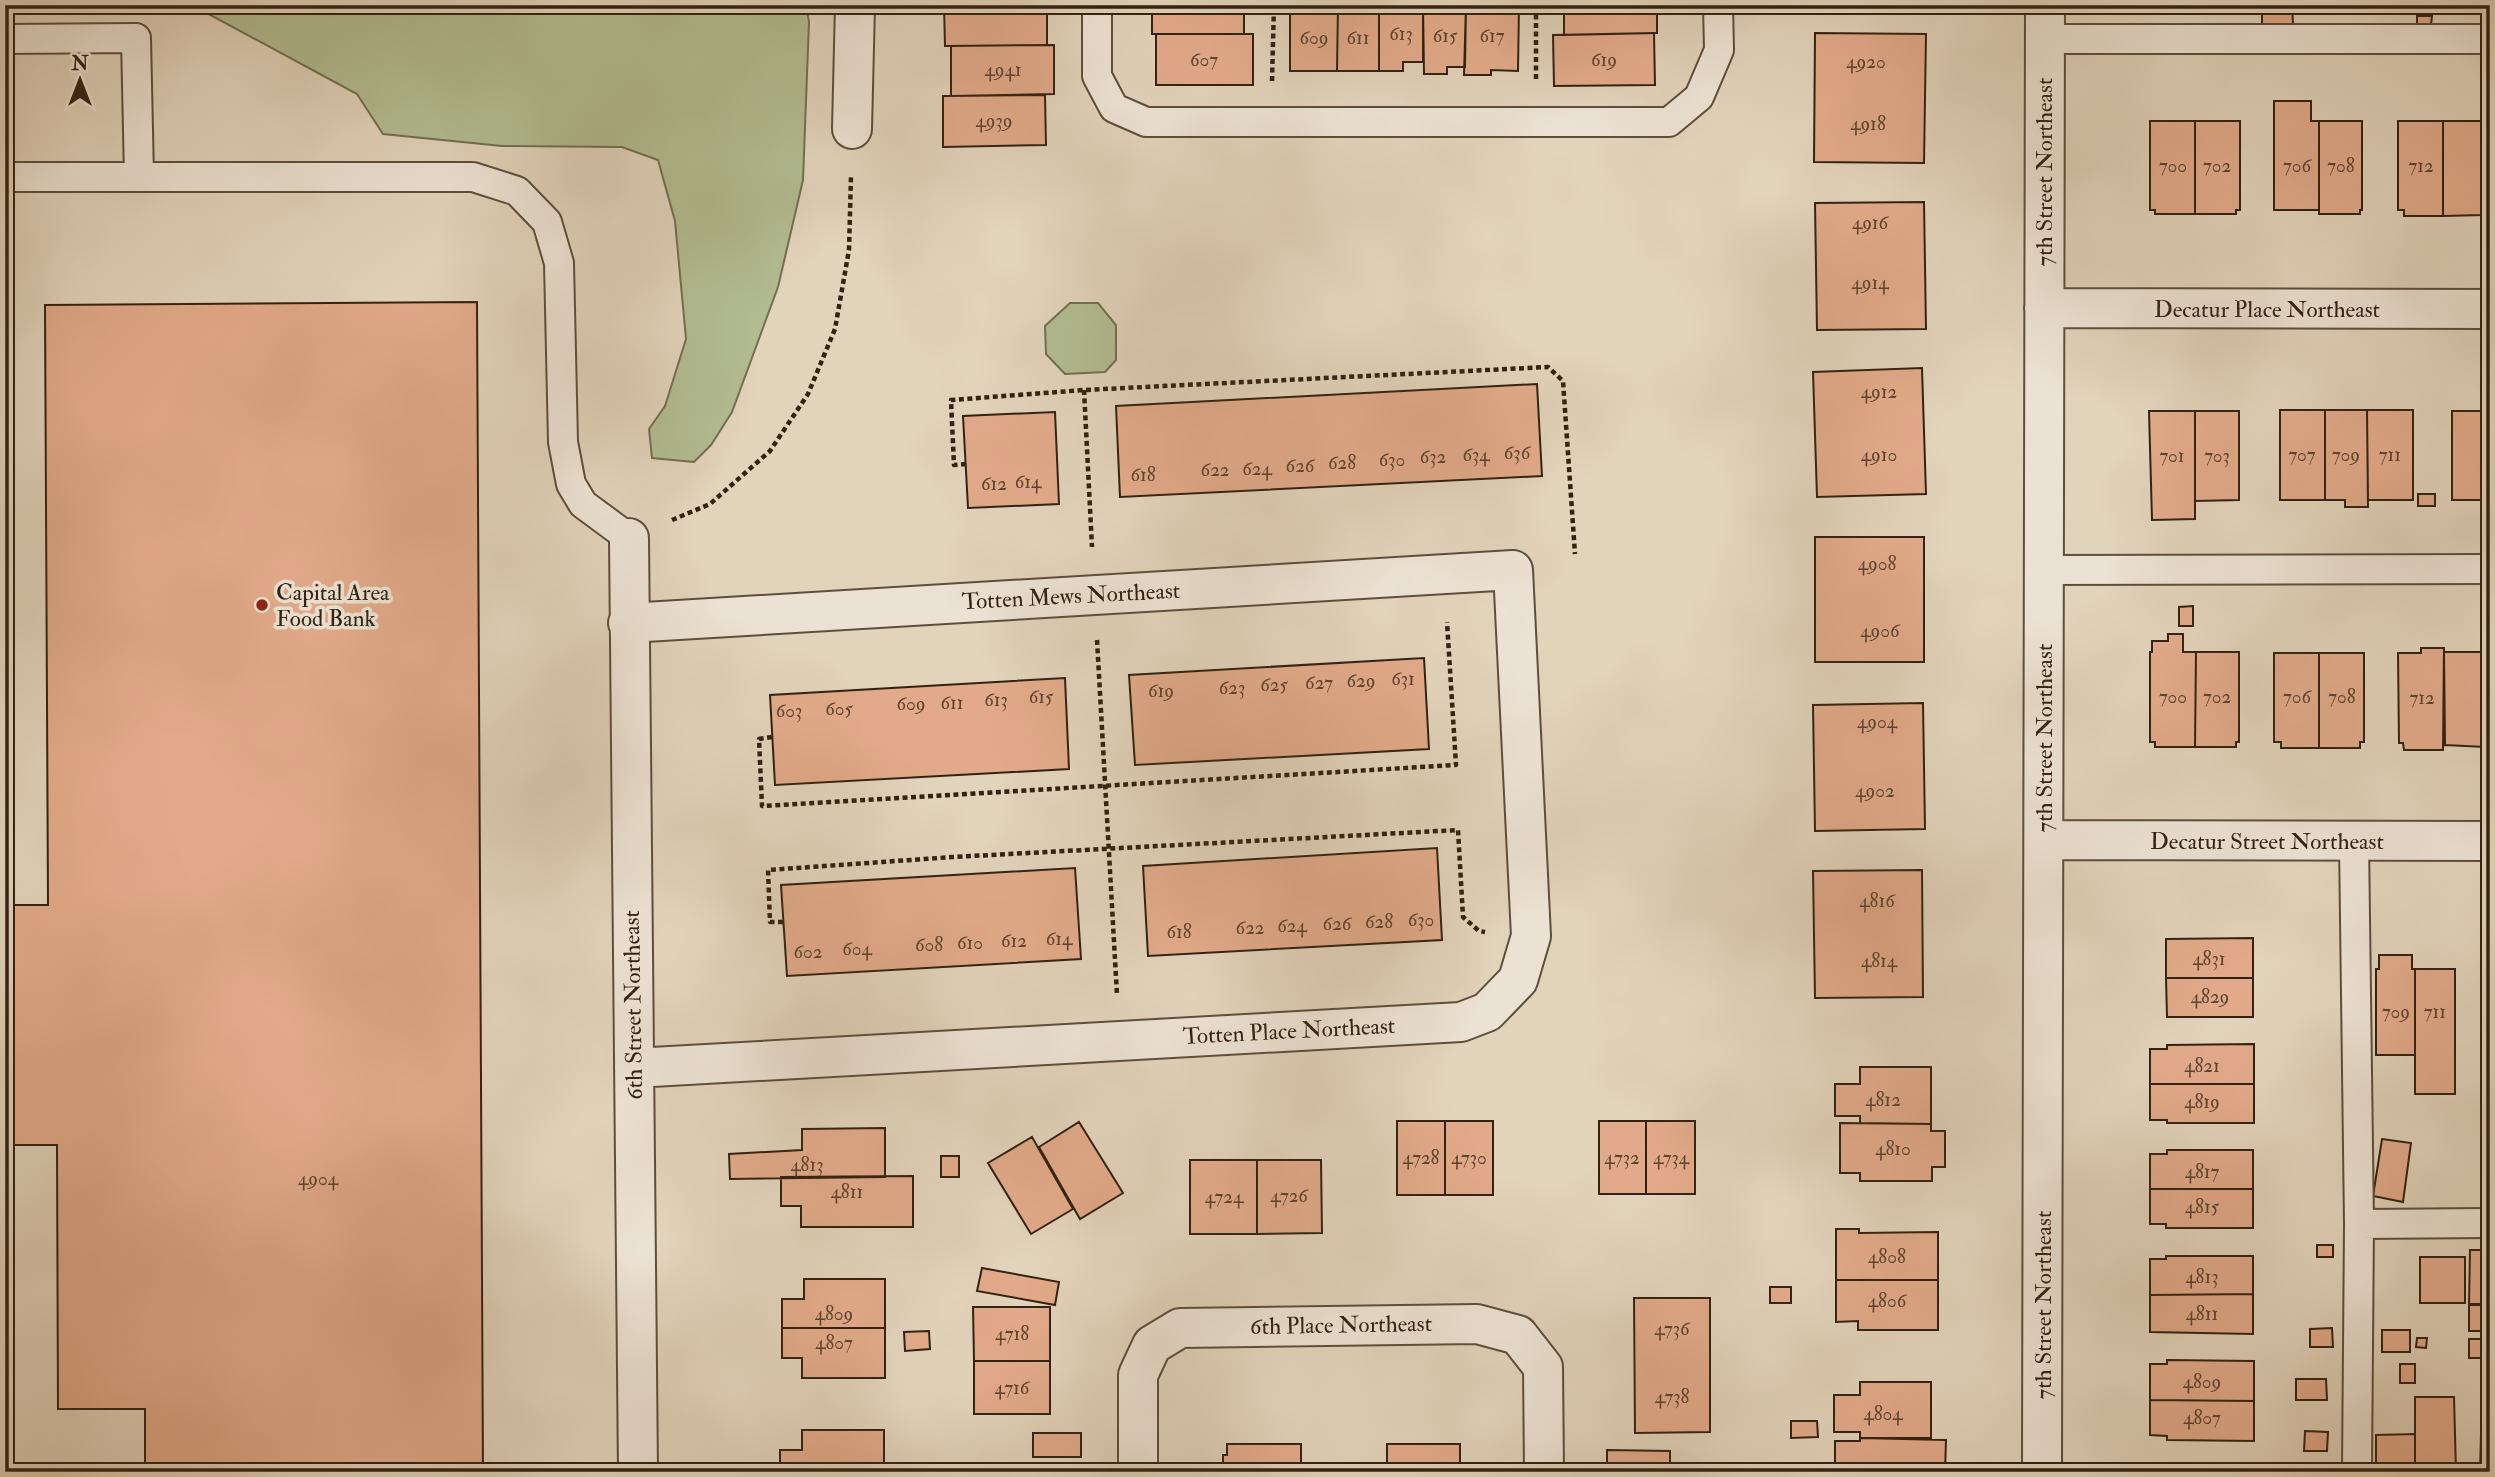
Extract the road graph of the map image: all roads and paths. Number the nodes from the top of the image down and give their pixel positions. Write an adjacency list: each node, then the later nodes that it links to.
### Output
1 (855, 5): 11 (street)
2 (1097, 5): 9 (lane)
3 (1274, 5): 9 (path)
4 (1536, 5): 10 (path)
5 (1718, 5): 10 (lane)
6 (2045, 22): 7 (lane); 14 (street, 7th Street Northeast)
7 (2490, 38)
8 (5, 39): 13 (lane)
9 (1272, 122): 10 (lane)
10 (1535, 122)
11 (852, 129): 18 (path)
12 (5, 177): 13 (lane)
13 (139, 177): 18 (lane)
14 (2043, 308): 15 (street, Decatur Place Northeast); 22 (street, 7th Street Northeast)
15 (2490, 309)
16 (1084, 390): 17 (path); 19 (path); 24 (path)
17 (966, 464)
18 (629, 538): 25 (street, 6th Street Northeast)
19 (1575, 554)
20 (2490, 569): 22 (lane)
21 (1513, 570): 23 (street, Totten Mews Northeast); 34 (street, Totten Place Northeast)
22 (2044, 570): 28 (street, 7th Street Northeast)
23 (1445, 573): 24 (street, Totten Mews Northeast); 27 (path)
24 (1094, 594): 25 (street, Totten Mews Northeast); 27 (path)
25 (628, 623): 35 (street, 6th Street Northeast)
26 (772, 737): 27 (path)
27 (1105, 785): 31 (path)
28 (2044, 840): 29 (street, Decatur Street Northeast); 41 (street, 7th Street Northeast)
29 (2354, 841): 30 (street, Decatur Street Northeast); 37 (lane)
30 (2490, 841)
31 (1109, 848): 32 (path); 33 (path); 34 (path)
32 (783, 922)
33 (1489, 933)
34 (1119, 1041): 35 (street, Totten Place Northeast)
35 (634, 1068): 38 (street, 6th Street Northeast)
36 (2490, 1223): 37 (lane)
37 (2359, 1224): 42 (lane)
38 (638, 1472)
39 (1138, 1472): 40 (street, 6th Place Northeast)
40 (1544, 1472)
41 (2042, 1472)
42 (2357, 1472)

